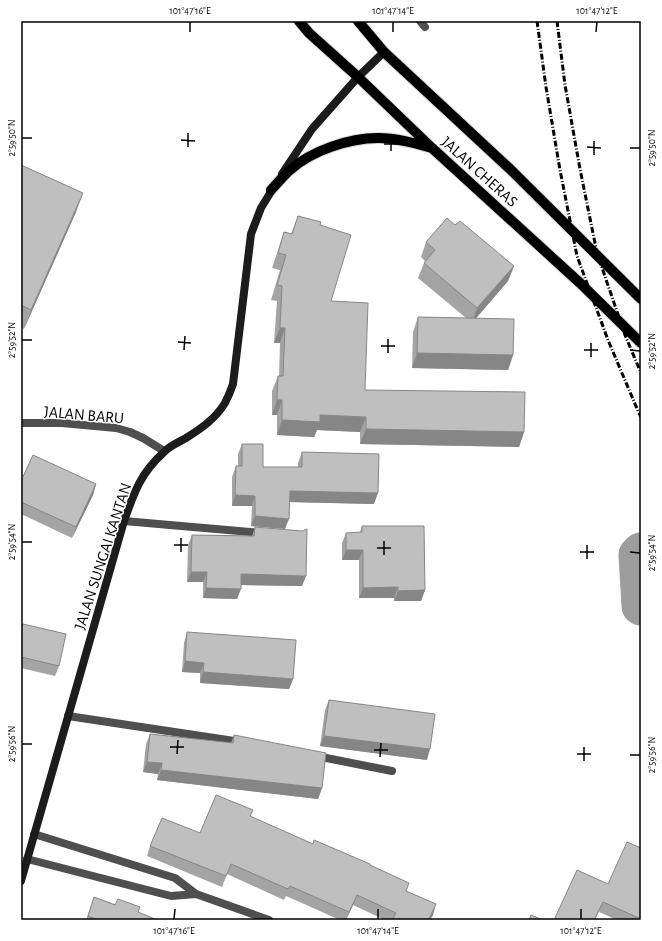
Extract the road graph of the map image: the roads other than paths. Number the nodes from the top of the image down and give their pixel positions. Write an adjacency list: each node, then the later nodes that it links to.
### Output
1 (299, 21): 4 (main road, JALAN CHERAS)
2 (358, 21): 3 (main road, JALAN CHERAS)
3 (384, 52): 4 (main road, JALAN SUNGAI KANTAN); 7 (main road, JALAN CHERAS)
4 (358, 78): 5 (main road, JALAN CHERAS); 6 (main road, JALAN SUNGAI KANTAN)
5 (432, 148): 6 (main road); 8 (main road, JALAN CHERAS)
6 (271, 190): 10 (main road, JALAN SUNGAI KANTAN)
7 (641, 299)
8 (641, 343)
9 (21, 423): 10 (street, JALAN BARU)
10 (164, 451): 11 (main road, JALAN SUNGAI KANTAN)
11 (124, 521): 12 (street); 13 (main road, JALAN SUNGAI KANTAN)
12 (275, 534)
13 (68, 716): 14 (street); 17 (main road, JALAN SUNGAI KANTAN)
14 (248, 743)
15 (309, 755): 16 (street)
16 (392, 771)
17 (34, 834): 18 (main road, JALAN SUNGAI KANTAN); 20 (street)
18 (27, 859): 19 (main road, JALAN SUNGAI KANTAN); 20 (street)
19 (21, 881)
20 (196, 894): 21 (street)
21 (269, 920)

